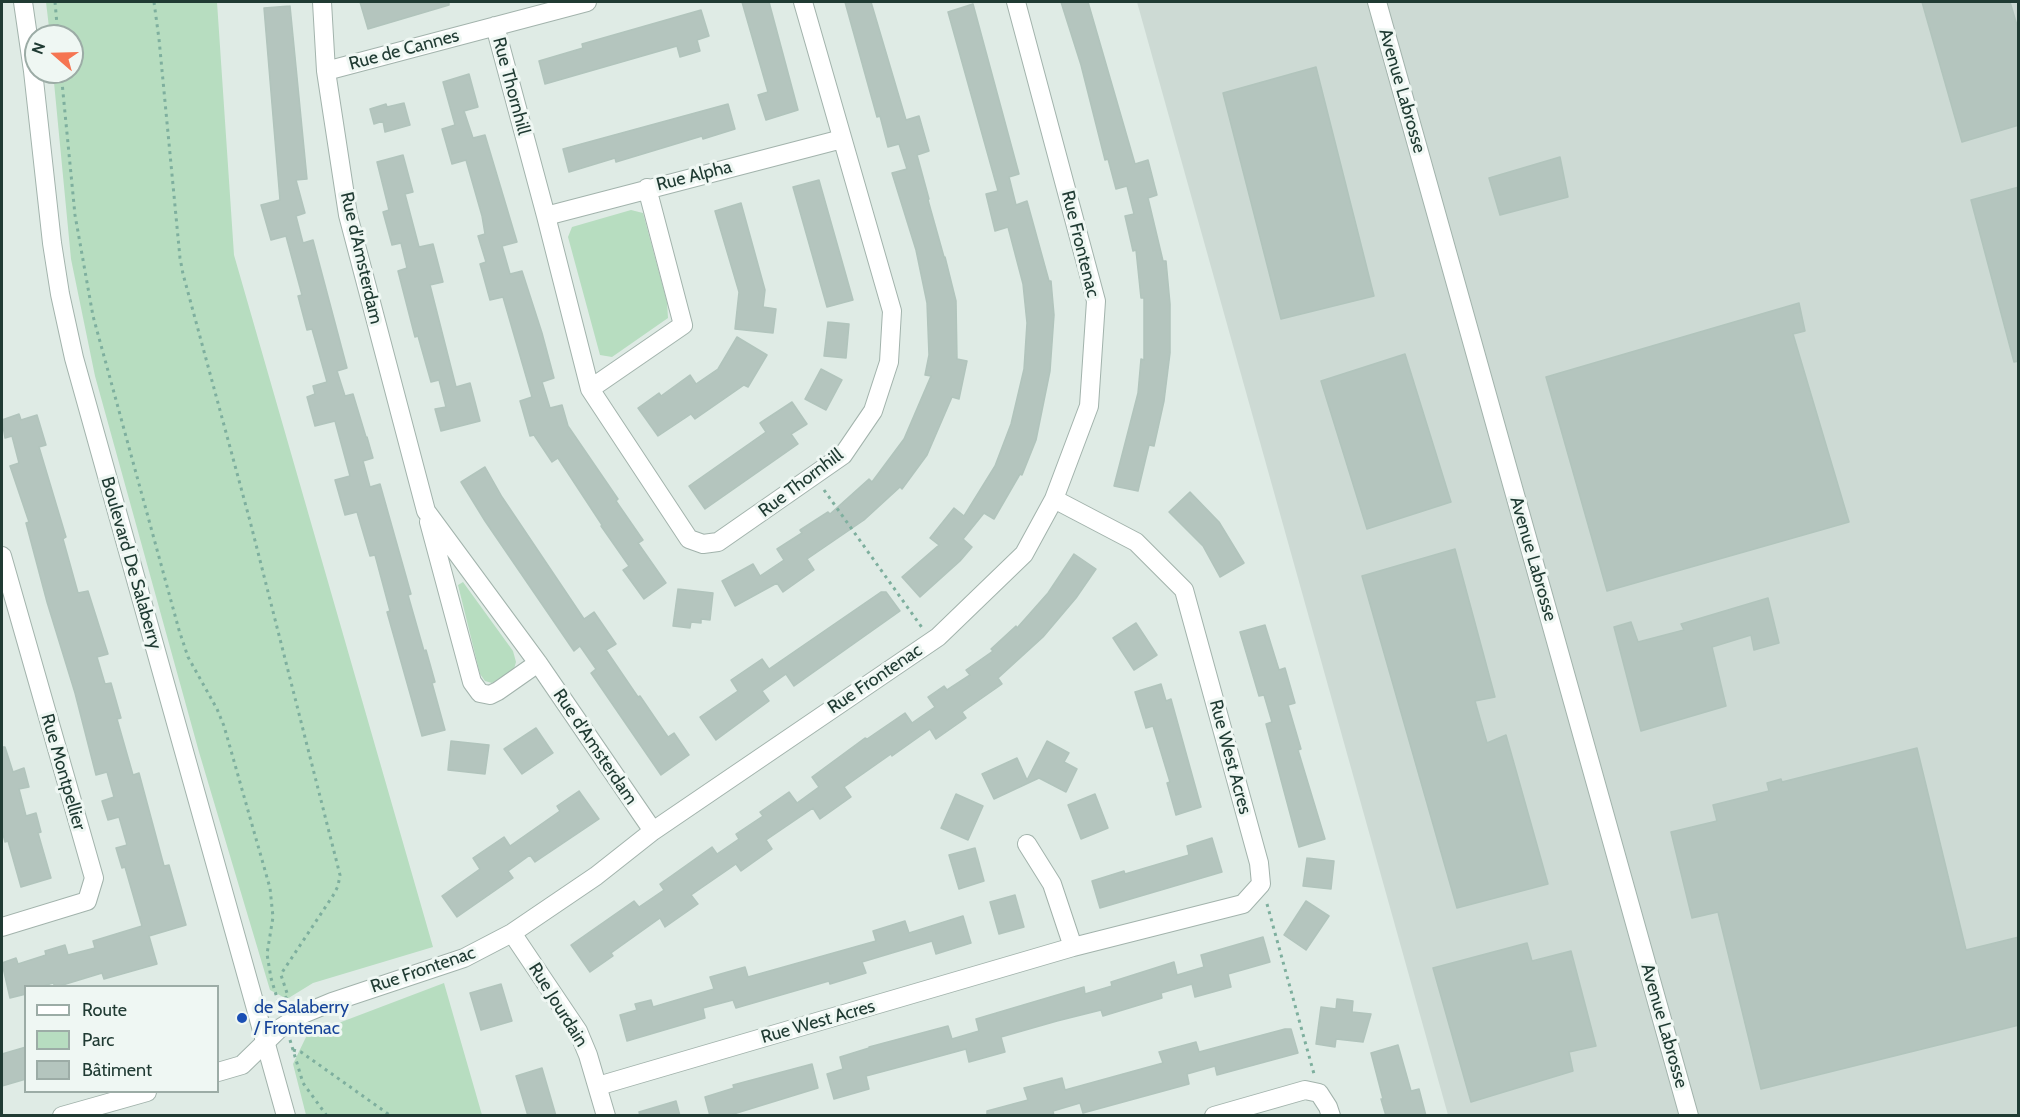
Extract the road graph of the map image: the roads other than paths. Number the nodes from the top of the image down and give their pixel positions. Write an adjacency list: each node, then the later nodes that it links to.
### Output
1 (23, 2): 22 (street, Boulevard De Salaberry)
2 (322, 2): 8 (street, Rue d'Amsterdam)
3 (587, 2): 7 (street, Rue de Cannes)
4 (803, 2): 9 (street, Rue Thornhill)
5 (1016, 2): 13 (street, Rue Frontenac)
6 (1377, 2): 31 (street, Avenue Labrosse)
7 (495, 26): 8 (street, Rue de Cannes); 11 (street, Rue Thornhill)
8 (326, 71): 14 (street, Rue d'Amsterdam)
9 (842, 139): 10 (street, Rue Alpha); 12 (street, Rue Thornhill)
10 (647, 188): 11 (street, Rue Alpha); 12 (street)
11 (546, 216): 12 (street, Rue Thornhill)
12 (590, 389)
13 (1054, 500): 17 (street, Rue Frontenac); 21 (street, Rue West Acres)
14 (426, 511): 16 (street, Rue d'Amsterdam); 16 (street, Rue d'Amsterdam)
15 (2, 556): 19 (street, Rue Montpellier)
16 (538, 663): 17 (street, Rue d'Amsterdam)
17 (653, 831): 20 (street, Rue Frontenac)
18 (1027, 844): 21 (street)
19 (2, 927)
20 (512, 933): 22 (street, Rue Frontenac); 24 (street, Rue Jourdain)
21 (1073, 947): 24 (street, Rue West Acres)
22 (265, 1042): 23 (street, Rue Frontenac); 27 (street, Boulevard De Salaberry)
23 (219, 1072)
24 (598, 1086): 28 (street, Rue Jourdain)
25 (143, 1093): 26 (street)
26 (62, 1116)
27 (286, 1116)
28 (606, 1116)
29 (1214, 1116): 30 (street)
30 (1331, 1116)
31 (1689, 1116)

